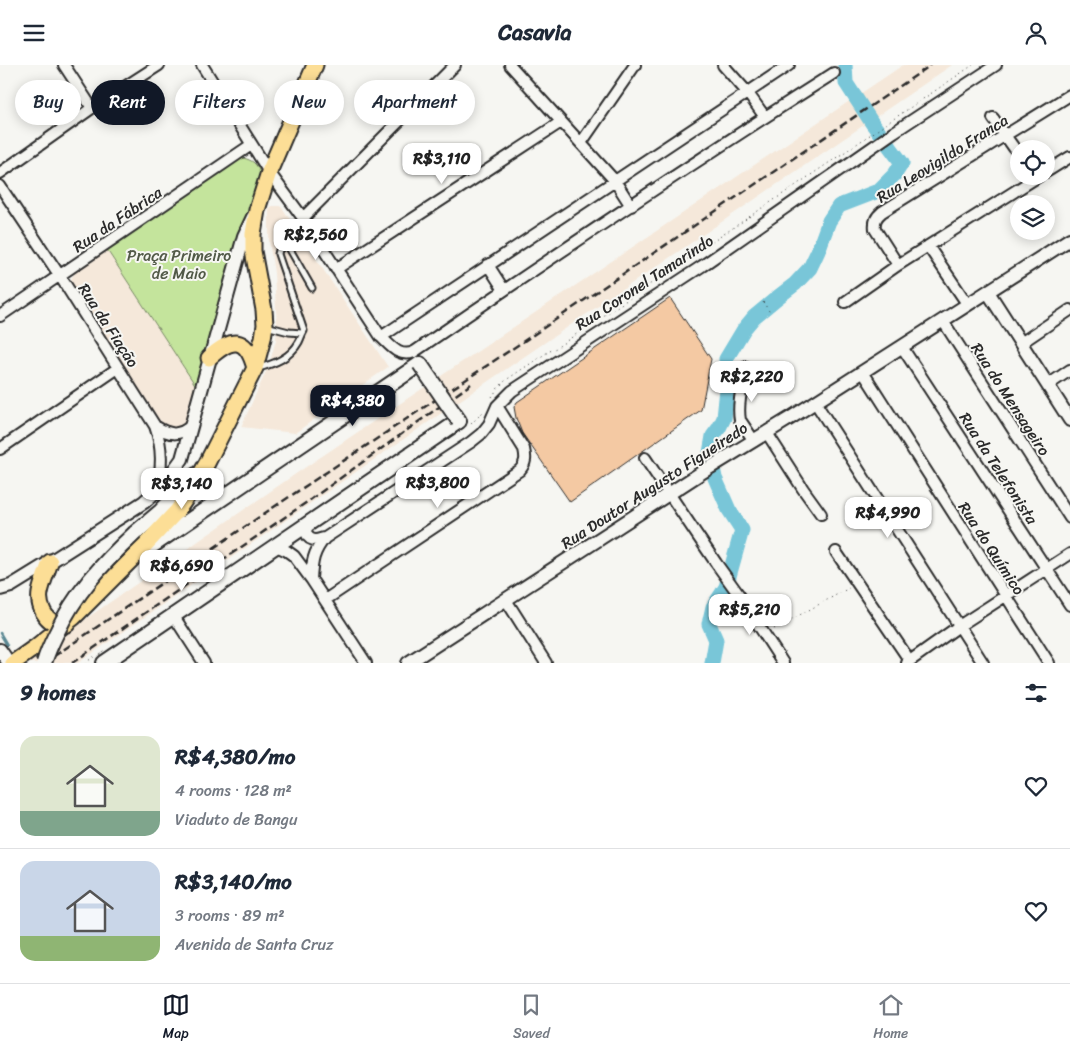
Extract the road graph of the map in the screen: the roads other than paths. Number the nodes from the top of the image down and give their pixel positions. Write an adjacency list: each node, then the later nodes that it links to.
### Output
1 (64, 65): 15 (street)
2 (159, 65): 12 (street)
3 (202, 65): 23 (street)
4 (315, 65): 26 (main road)
5 (455, 65): 33 (street)
6 (510, 65): 19 (street)
7 (635, 65): 22 (street)
8 (723, 65): 13 (street)
9 (789, 65): 13 (street)
10 (996, 65): 61 (street, Rua Coronel Tamarindo)
11 (834, 73): 17 (street)
12 (136, 80)
13 (747, 92): 17 (street); 28 (street)
14 (1070, 95): 20 (street, Rua Leovigildo Franca)
15 (91, 106)
16 (91, 109): 27 (street)
17 (765, 117): 31 (street)
18 (993, 118): 20 (street)
19 (561, 122): 22 (street); 38 (street)
20 (1006, 135): 21 (street); 37 (street, Rua Leovigildo Franca)
21 (1010, 141)
22 (581, 143): 28 (street)
23 (251, 145): 26 (street); 39 (street, Rua da Fábrica)
24 (1070, 157): 25 (street)
25 (1055, 166)
26 (269, 172): 32 (main road); 33 (street)
27 (0, 173)
28 (615, 181): 31 (street); 36 (street)
29 (1023, 185): 35 (street)
30 (0, 186): 39 (street, Rua da Fiação)
31 (631, 206): 41 (street)
32 (256, 210): 48 (main road); 53 (street)
33 (303, 218): 38 (street)
34 (1070, 239): 42 (street, Rua Doutor Augusto Figueiredo)
35 (928, 246): 37 (street); 44 (street)
36 (488, 265): 41 (street); 50 (street)
37 (898, 265): 43 (street)
38 (336, 269): 50 (street)
39 (60, 276): 46 (street, Rua da Fábrica); 55 (street, Rua da Fiação)
40 (312, 288): 49 (lane)
41 (504, 290): 50 (street)
42 (988, 292): 44 (street, Rua Doutor Augusto Figueiredo); 51 (street)
43 (846, 302)
44 (968, 305): 47 (street, Rua Doutor Augusto Figueiredo)
45 (1070, 310): 51 (street)
46 (0, 316)
47 (943, 321): 52 (street, Rua Doutor Augusto Figueiredo); 73 (street, Rua do Mensageiro)
48 (265, 325): 49 (lane); 56 (main road)
49 (302, 333): 56 (lane)
50 (381, 337)
51 (1020, 343): 59 (street)
52 (902, 347): 58 (street, Rua Doutor Augusto Figueiredo); 81 (street, Rua da Telefonista)
53 (209, 358): 56 (main road); 63 (street)
54 (746, 367): 66 (street)
55 (118, 368): 64 (street, Rua da Fiação); 67 (street)
56 (255, 368): 69 (main road)
57 (1070, 370): 59 (street)
58 (863, 372): 60 (street, Rua Doutor Augusto Figueiredo); 84 (street, Rua do Químico)
59 (1048, 385): 62 (street)
60 (815, 402): 65 (street, Rua Doutor Augusto Figueiredo); 90 (street)
61 (497, 406): 75 (street, Rua Coronel Tamarindo); 85 (street)
62 (1070, 420)
63 (192, 425): 64 (street); 70 (street)
64 (155, 426): 70 (street, Rua da Fiação)
65 (766, 433): 66 (street, Rua Doutor Augusto Figueiredo); 72 (street)
66 (754, 441): 71 (street, Rua Doutor Augusto Figueiredo)
67 (0, 449)
68 (645, 458): 71 (street)
69 (207, 463): 79 (main road); 95 (main road, bridge)
70 (157, 491): 80 (street)
71 (669, 494): 86 (street, Rua Doutor Augusto Figueiredo); 101 (street)
72 (822, 514)
73 (1070, 518)
74 (309, 524): 75 (street); 76 (main road); 79 (main road, bridge)
75 (325, 538): 82 (street, Rua Coronel Tamarindo)
76 (276, 546): 82 (street); 88 (main road)
77 (836, 553): 92 (street)
78 (1070, 554): 81 (street)
79 (132, 559): 89 (main road)
80 (50, 562): 83 (street); 89 (main road)
81 (1047, 569): 84 (street); 87 (street, Rua da Telefonista)
82 (311, 579): 85 (street)
83 (0, 589)
84 (1006, 596): 90 (street); 103 (street, Rua do Químico)
85 (325, 600): 98 (street)
86 (506, 600): 99 (street, Rua Doutor Augusto Figueiredo); 100 (street)
87 (1070, 605)
88 (173, 615): 96 (main road); 97 (street)
89 (66, 623): 94 (main road)
90 (959, 626): 92 (street); 102 (street)
91 (0, 650): 93 (street)
92 (909, 662)
93 (9, 663)
94 (13, 663)
95 (44, 663)
96 (104, 663)
97 (204, 663)
98 (366, 663)
99 (408, 663)
100 (546, 663)
101 (783, 663)
102 (983, 663)
103 (1049, 663)

